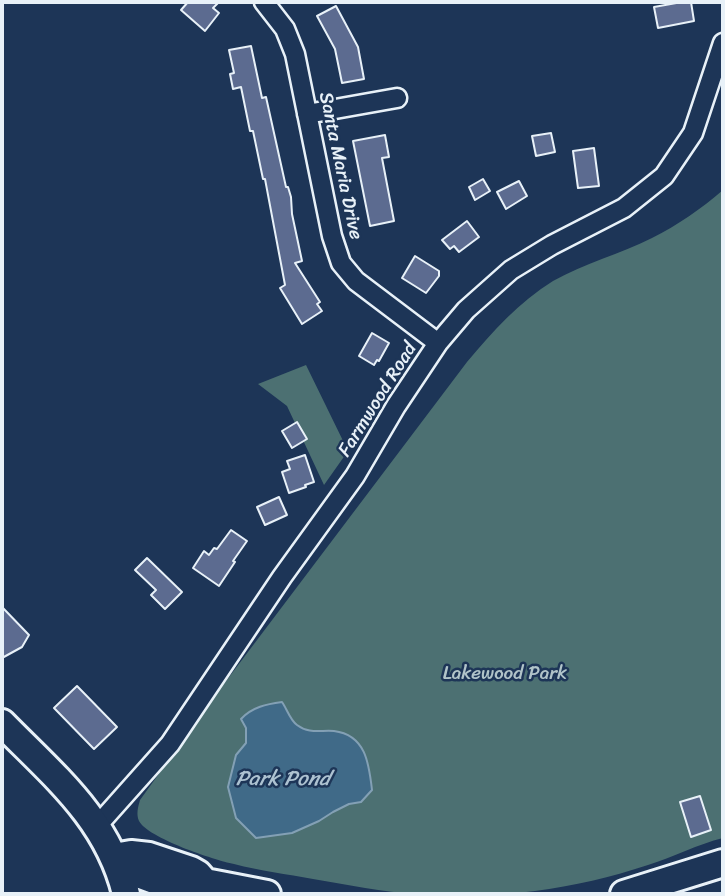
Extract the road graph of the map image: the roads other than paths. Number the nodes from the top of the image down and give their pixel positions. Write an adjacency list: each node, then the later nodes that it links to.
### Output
1 (264, 2): 4 (street, Santa Maria Drive)
2 (723, 43): 5 (street, Farmwood Road)
3 (397, 99): 4 (street)
4 (307, 114): 5 (street, Santa Maria Drive)
5 (439, 343): 7 (street, Farmwood Road)
6 (2, 723): 7 (main road)
7 (97, 825): 8 (main road)
8 (114, 857): 10 (main road); 12 (main road)
9 (723, 863): 13 (main road)
10 (213, 888): 11 (main road)
11 (259, 893)
12 (126, 894)
13 (624, 894)

